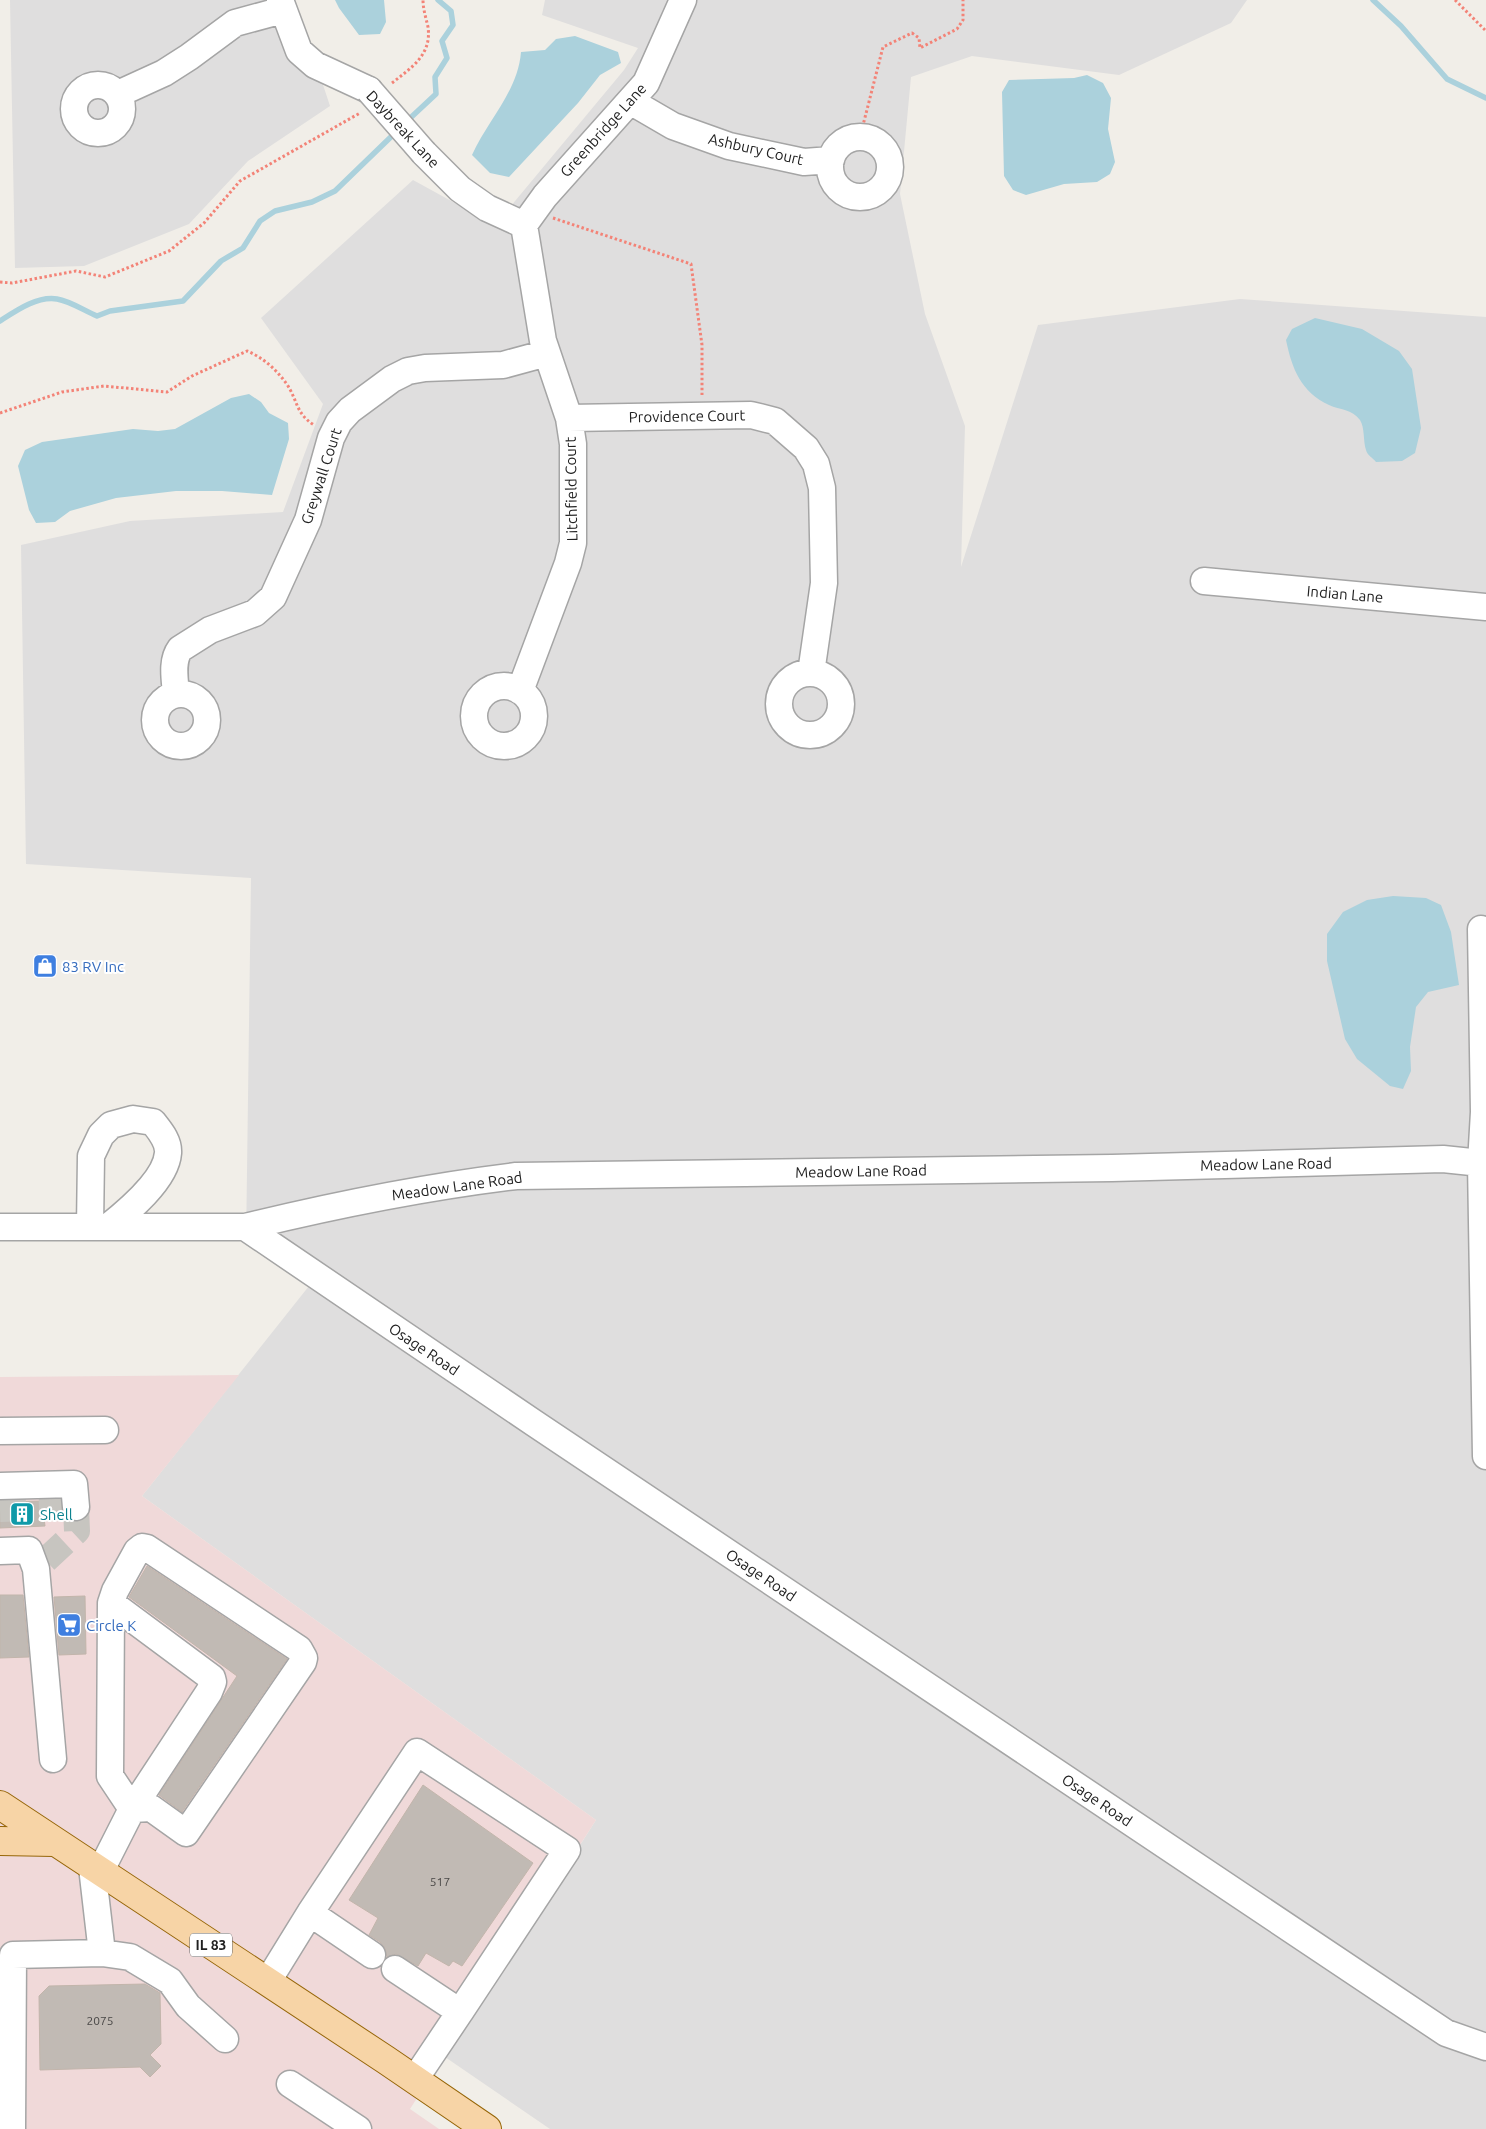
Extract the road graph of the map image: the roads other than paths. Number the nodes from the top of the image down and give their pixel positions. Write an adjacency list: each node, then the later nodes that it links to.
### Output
1 (683, 0): 4 (street, Greenbridge Lane)
2 (281, 5): 3 (street); 6 (street, Daybreak Lane, bridge)
3 (118, 94)
4 (630, 101): 5 (street, Ashbury Court); 6 (street, Greenbridge Lane)
5 (831, 160): 5 (street)
6 (528, 218): 7 (street, Litchfield Court)
7 (547, 353): 8 (street, Litchfield Court); 13 (street, Greywall Court)
8 (568, 418): 11 (street, Providence Court); 12 (street, Litchfield Court)
9 (1204, 581): 10 (street, Indian Lane)
10 (1486, 607)
11 (811, 673)
12 (520, 690)
13 (176, 694)
14 (1481, 929): 15 (street)
15 (1481, 1163): 17 (street, Meadow Lane Road); 20 (street)
16 (0, 1227): 17 (street)
17 (246, 1227): 38 (street, Osage Road)
18 (106, 1430): 19 (street)
19 (0, 1431)
20 (1486, 1456)
21 (0, 1486): 22 (street)
22 (76, 1507)
23 (0, 1551): 25 (street)
24 (111, 1603): 27 (street); 27 (street); 27 (street)
25 (53, 1759)
26 (0, 1805): 29 (main road, IL 83)
27 (132, 1810): 30 (street)
28 (0, 1841): 29 (main road)
29 (54, 1842): 30 (main road, IL 83)
30 (96, 1870): 32 (street); 35 (main road, IL 83)
31 (310, 1913): 33 (street); 35 (street); 36 (street)
32 (102, 1953): 37 (street); 41 (street)
33 (372, 1955)
34 (395, 1969): 36 (street)
35 (268, 1982): 39 (main road, IL 83)
36 (460, 2012): 39 (street)
37 (225, 2040)
38 (1486, 2047)
39 (414, 2079): 43 (main road, IL 83)
40 (290, 2084): 42 (street)
41 (12, 2129)
42 (358, 2129)
43 (487, 2129)

